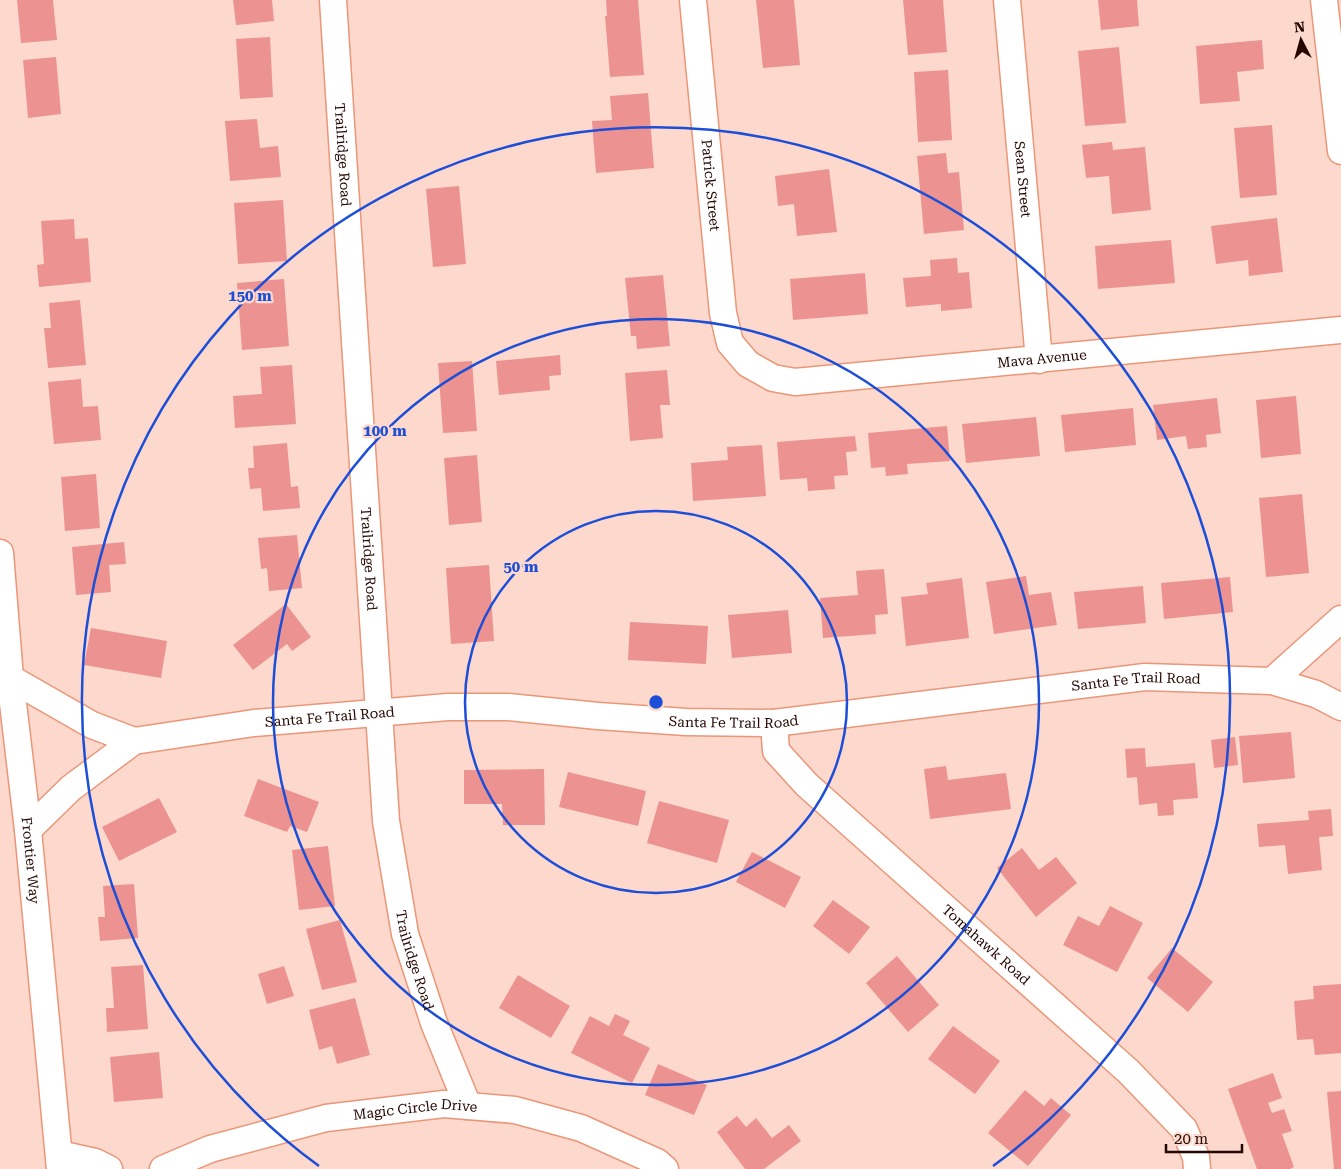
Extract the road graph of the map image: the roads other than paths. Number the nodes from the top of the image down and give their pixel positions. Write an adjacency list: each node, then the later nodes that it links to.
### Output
1 (333, 0): 14 (street, Trailridge Road)
2 (693, 0): 8 (street, Patrick Street)
3 (1007, 0): 7 (street, Sean Street)
4 (1324, 0): 5 (street)
5 (1341, 151)
6 (1341, 330): 7 (street, Mava Avenue)
7 (1040, 360): 8 (street, Mava Avenue)
8 (748, 364)
9 (0, 552): 11 (street, Frontier Way)
10 (1341, 619): 12 (street)
11 (10, 678): 16 (street, Santa Fe Trail Road); 17 (street, Frontier Way)
12 (1272, 681): 13 (street, Santa Fe Trail Road); 15 (street, Santa Fe Trail Road)
13 (1341, 707)
14 (378, 713): 15 (street, Santa Fe Trail Road); 16 (street, Santa Fe Trail Road); 18 (street, Trailridge Road)
15 (774, 723): 23 (street, Tomahawk Road)
16 (134, 741): 17 (street, Santa Fe Trail Road)
17 (28, 830): 19 (street, Frontier Way)
18 (468, 1106): 21 (street, Magic Circle Drive); 22 (street, Magic Circle Drive)
19 (59, 1162): 20 (street)
20 (109, 1169)
21 (163, 1169)
22 (665, 1169)
23 (1197, 1169)

